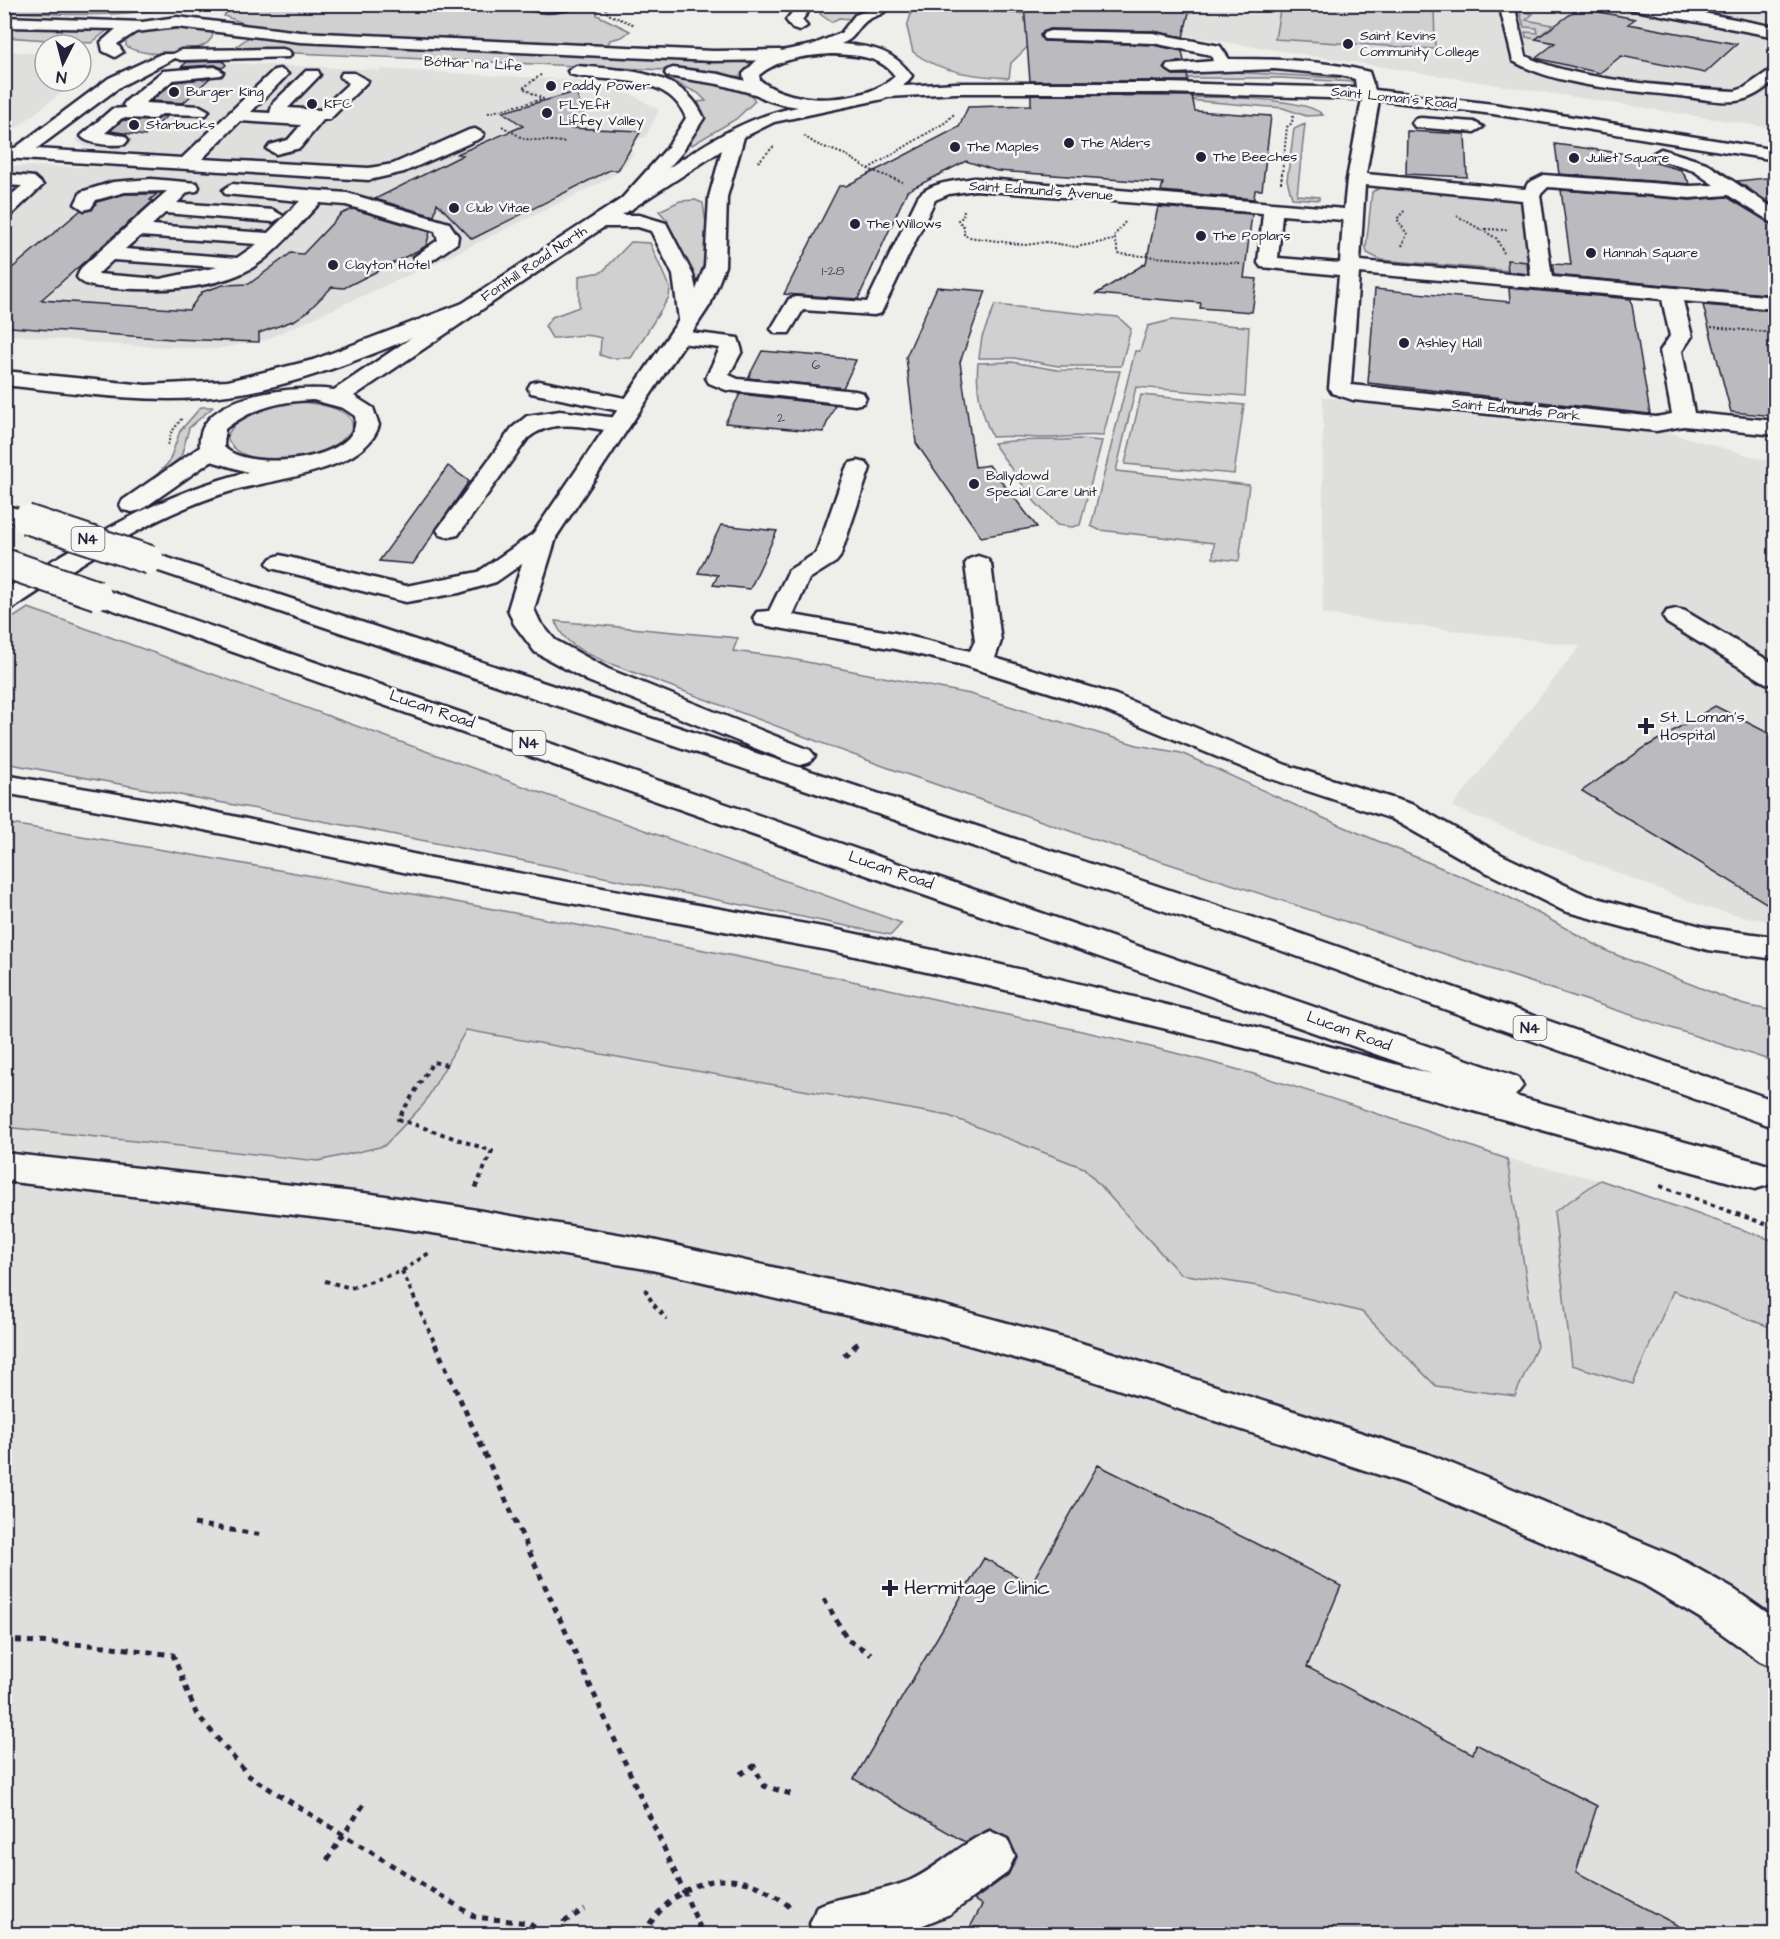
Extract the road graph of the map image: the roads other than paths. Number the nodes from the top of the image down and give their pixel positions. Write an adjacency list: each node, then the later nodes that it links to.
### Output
1 (424, 4): 2 (main road)
2 (474, 4)
3 (529, 4): 4 (main road)
4 (572, 4)
5 (807, 4): 14 (main road)
6 (1506, 4): 32 (main road)
7 (1630, 4): 9 (main road)
8 (882, 8): 18 (main road); 23 (main road)
9 (1678, 13): 12 (main road); 15 (main road)
10 (203, 19): 13 (main road, Bóthar na Life); 21 (main road, Bóthar na Life); 22 (main road)
11 (4, 22): 13 (main road, Bóthar na Life)
12 (1666, 24)
13 (147, 25): 19 (main road, Bóthar na Life)
14 (799, 26)
15 (1776, 32)
16 (1050, 36): 24 (main road)
17 (93, 48): 19 (main road)
18 (812, 50): 21 (main road); 23 (main road)
19 (121, 54): 22 (main road); 31 (main road)
20 (302, 55): 22 (main road)
21 (780, 55): 37 (main road)
22 (174, 56): 31 (main road)
23 (888, 59): 33 (main road, Saint Loman's Road); 36 (main road)
24 (1222, 64): 34 (main road); 38 (main road)
25 (1637, 66): 32 (main road)
26 (233, 71): 48 (main road)
27 (1776, 71): 32 (main road)
28 (280, 74): 40 (main road)
29 (312, 75): 30 (main road)
30 (348, 77)
31 (115, 82): 50 (main road)
32 (1615, 82)
33 (1008, 87): 34 (main road, Saint Loman's Road); 36 (main road, Saint Loman's Road)
34 (1154, 88): 35 (main road, Saint Loman's Road)
35 (1295, 90): 38 (main road, Saint Loman's Road); 44 (main road)
36 (888, 92): 39 (main road, Fonthill Road North)
37 (767, 93): 39 (main road, Fonthill Road North); 42 (main road, Fonthill Road North); 61 (main road)
38 (1371, 95): 44 (main road, Saint Edmunds Park); 51 (main road, Saint Loman's Road)
39 (857, 100): 42 (main road, Fonthill Road North)
40 (236, 116): 49 (main road); 52 (main road)
41 (1421, 123): 43 (main road)
42 (753, 124): 47 (main road, Fonthill Road North)
43 (1489, 129)
44 (1366, 131): 55 (main road, Saint Edmunds Park)
45 (1536, 134): 57 (main road)
46 (475, 135): 53 (main road)
47 (735, 136): 61 (main road, Fonthill Road North); 79 (main road)
48 (119, 140)
49 (276, 149)
50 (12, 153): 52 (main road)
51 (1776, 155)
52 (186, 164): 53 (main road)
53 (213, 165): 56 (main road)
54 (4, 179): 64 (main road)
55 (1356, 179): 59 (main road); 65 (main road, Saint Edmunds Park)
56 (187, 187): 58 (main road); 60 (main road); 62 (main road)
57 (1732, 189): 59 (main road); 67 (main road)
58 (316, 195): 66 (main road); 72 (main road)
59 (1531, 195): 75 (main road)
60 (84, 204)
61 (624, 206): 68 (main road, Fonthill Road North)
62 (161, 207): 66 (main road); 69 (main road)
63 (1273, 208): 65 (main road, Saint Edmund's Avenue); 74 (main road); 80 (main road, Saint Edmund's Avenue)
64 (4, 211)
65 (1353, 214): 74 (main road, Saint Edmunds Park)
66 (295, 217): 70 (main road)
67 (1776, 219)
68 (599, 221): 78 (main road, Fonthill Road North); 79 (main road)
69 (136, 230): 70 (main road); 71 (main road)
70 (273, 239): 73 (main road)
71 (109, 254): 73 (main road); 73 (main road)
72 (424, 257)
73 (247, 263)
74 (1351, 268): 75 (main road); 88 (main road, Saint Edmunds Park)
75 (1542, 282): 76 (main road)
76 (1671, 294): 77 (main road); 88 (main road)
77 (1776, 303)
78 (471, 306): 82 (main road); 84 (main road, Fonthill Road North)
79 (685, 329): 85 (main road); 87 (main road)
80 (782, 329)
81 (4, 378): 82 (main road)
82 (81, 386): 86 (main road)
83 (539, 388): 87 (main road)
84 (338, 397): 86 (main road); 91 (main road)
85 (855, 398)
86 (249, 405): 90 (main road)
87 (624, 415): 94 (main road); 95 (main road)
88 (1684, 419): 89 (main road)
89 (1776, 428)
90 (213, 449): 91 (main road); 99 (main road)
91 (290, 468): 100 (main road)
92 (858, 468): 102 (main road)
93 (15, 515): 105 (main road, N4, bridge)
94 (449, 530)
95 (543, 538): 97 (main road); 105 (main road)
96 (4, 563): 109 (main road, Lucan Road / N4, bridge)
97 (280, 563)
98 (978, 564): 102 (main road)
99 (4, 582)
100 (4, 602)
101 (1676, 617): 103 (main road)
102 (979, 662): 106 (main road)
103 (1776, 677)
104 (4, 784): 109 (main road)
105 (1069, 867): 107 (main road, N4)
106 (1776, 948)
107 (1776, 1115)
108 (5, 1168): 110 (main road)
109 (1766, 1179)
110 (1776, 1646)
111 (990, 1856): 112 (main road)
112 (816, 1920)

